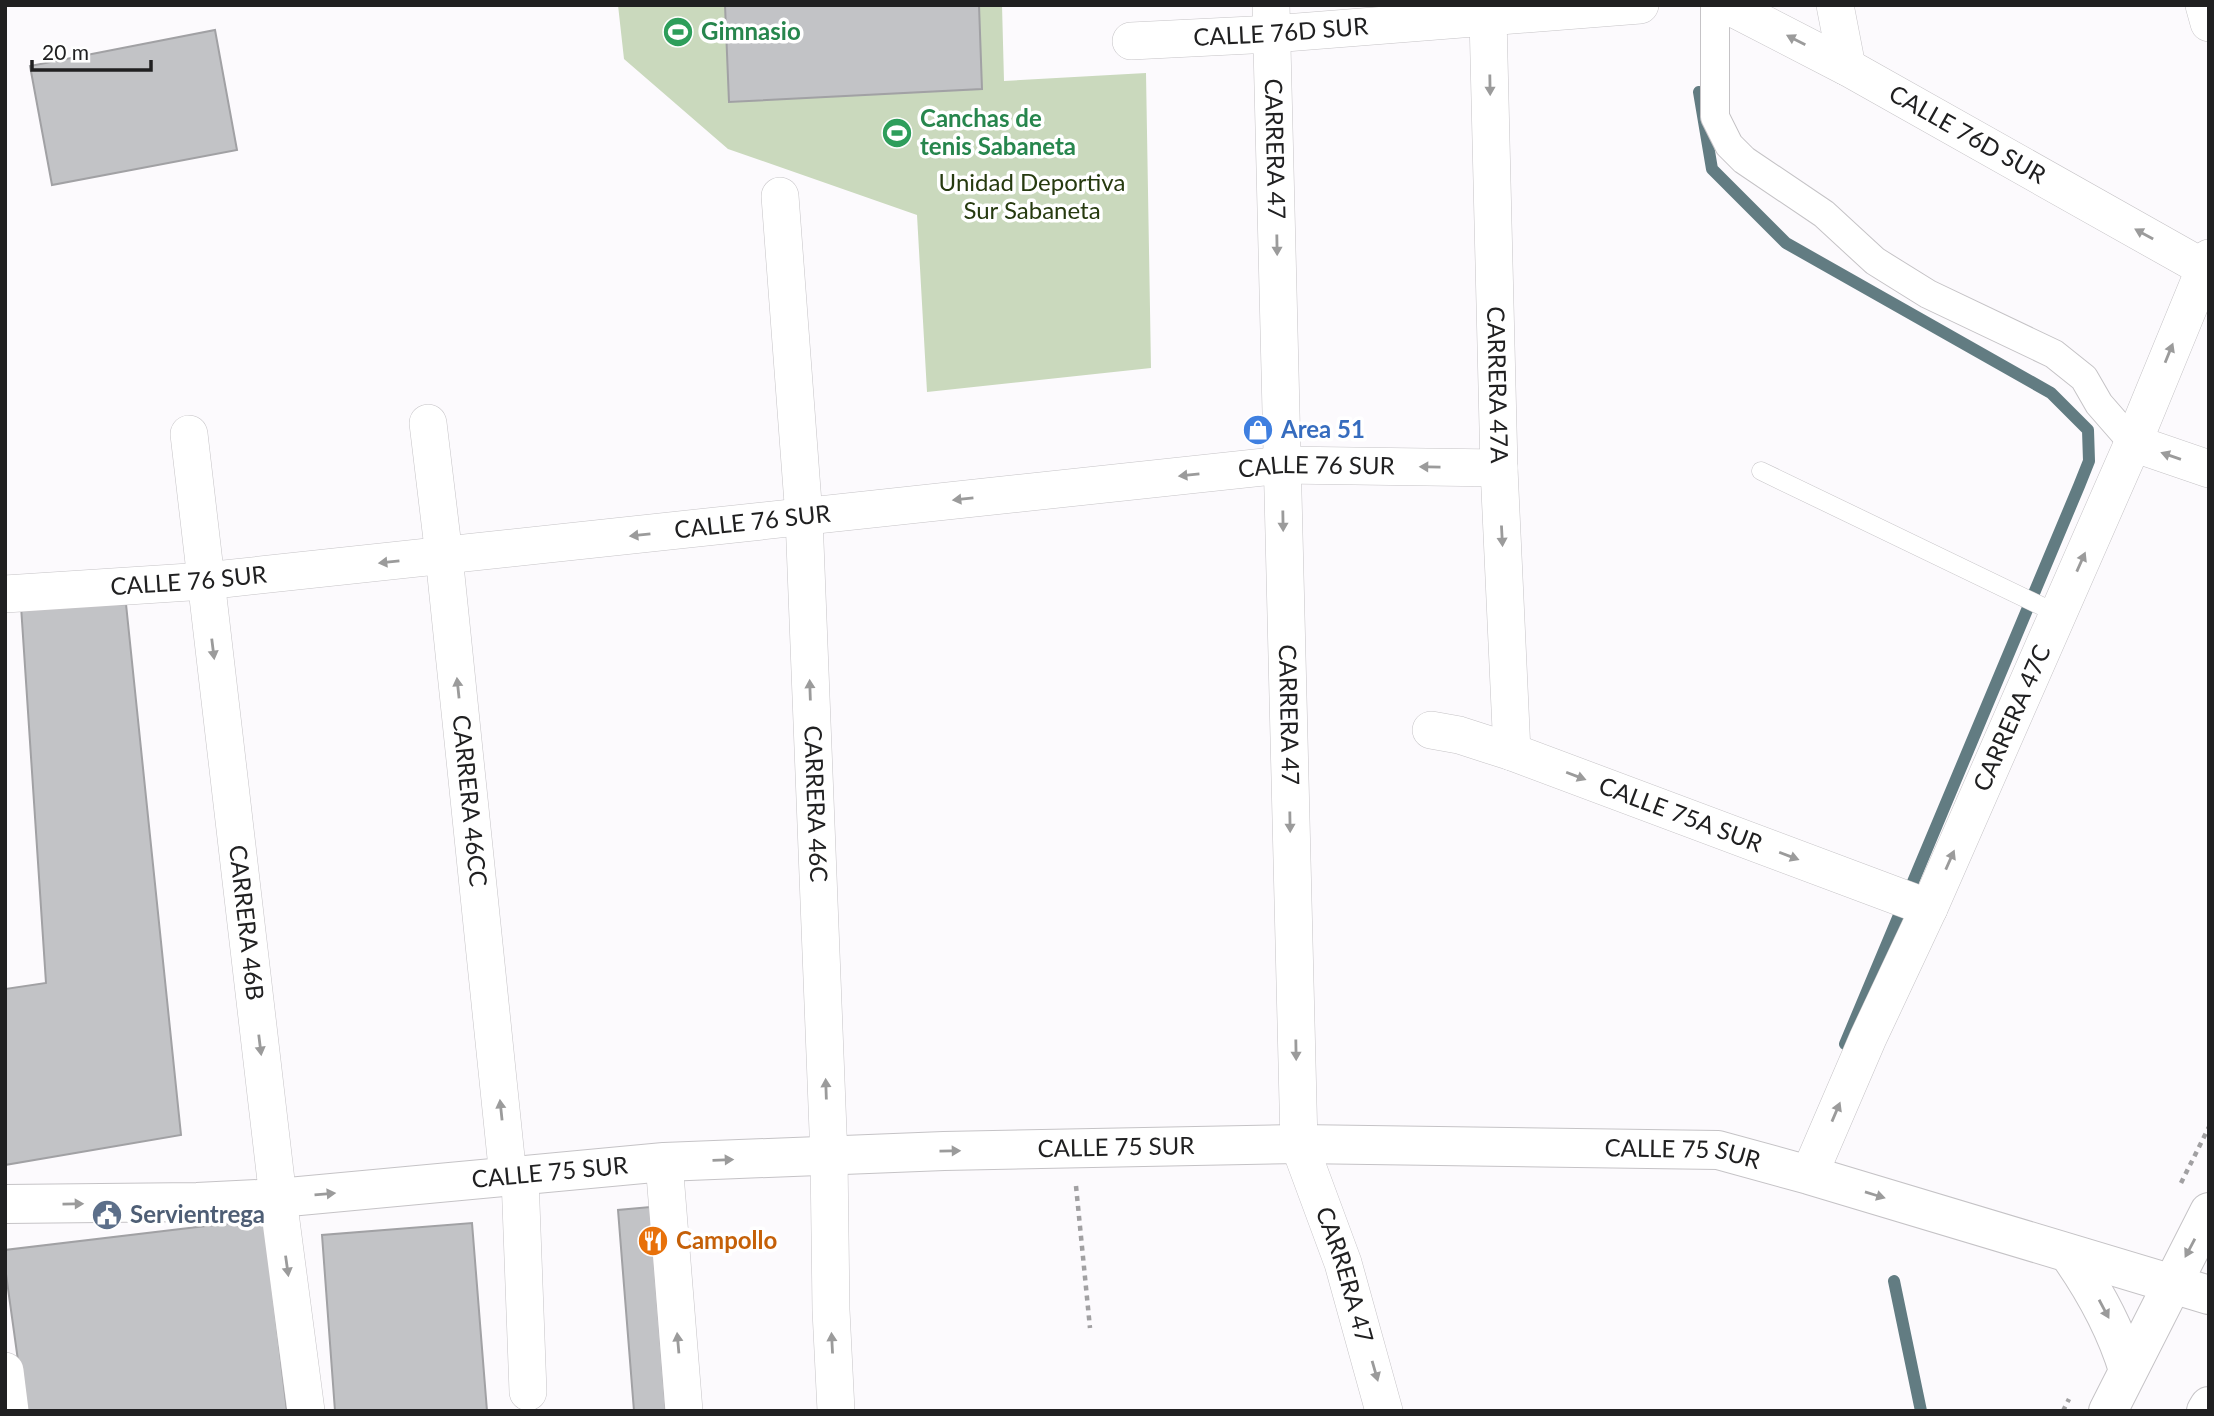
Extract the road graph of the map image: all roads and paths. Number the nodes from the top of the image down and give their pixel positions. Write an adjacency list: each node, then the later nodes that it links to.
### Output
1 (1640, 5): 6 (street, CALLE 76D SUR)
2 (1715, 5): 15 (street)
3 (1727, 5): 10 (street, CALLE 76D SUR, one-way to 3)
4 (1835, 5): 10 (street)
5 (2204, 5): 8 (street)
6 (1488, 17): 7 (street, CALLE 76D SUR); 17 (street, CARRERA 47A, one-way to 17)
7 (1271, 20): 9 (street, CALLE 76D SUR); 16 (street, CARRERA 47, one-way to 16)
8 (2209, 23)
9 (1131, 41)
10 (1847, 66): 12 (street, CALLE 76D SUR, one-way to 10)
11 (780, 196): 20 (street, CARRERA 46C)
12 (2206, 263): 15 (street, CARRERA 47C, one-way to 12)
13 (428, 423): 21 (street, CARRERA 46CC)
14 (189, 434): 22 (street, CARRERA 46B)
15 (2133, 443): 18 (street, one-way to 15); 24 (street, CARRERA 47C, one-way to 15)
16 (1282, 465): 17 (street, CALLE 76 SUR, one-way to 16); 20 (street, CALLE 76 SUR, one-way to 20); 29 (street, CARRERA 47, one-way to 29)
17 (1499, 468): 26 (street, CARRERA 47A, one-way to 26)
18 (2209, 469)
19 (1761, 471): 24 (lane)
20 (804, 517): 21 (street, CALLE 76 SUR, one-way to 21); 31 (street, CARRERA 46C, one-way to 20)
21 (444, 556): 22 (street, CALLE 76 SUR, one-way to 22); 34 (street, CARRERA 46CC, one-way to 21)
22 (205, 581): 23 (street, CALLE 76 SUR); 36 (street, CARRERA 46B, one-way to 36)
23 (5, 594)
24 (2057, 614): 27 (street, CARRERA 47C, one-way to 24)
25 (1431, 730): 26 (street, CALLE 75A SUR)
26 (1512, 752): 27 (street, CALLE 75A SUR, one-way to 27)
27 (1924, 907): 33 (street, CARRERA 47C, one-way to 27)
28 (2209, 1127): 35 (path)
29 (1299, 1144): 30 (street, CALLE 75 SUR); 33 (street, CALLE 75 SUR); 51 (street, CARRERA 47, one-way to 51)
30 (1072, 1150): 31 (street, CALLE 75 SUR, one-way to 30); 42 (path)
31 (829, 1157): 32 (street, CALLE 75 SUR, one-way to 31); 50 (street, CARRERA 46C, one-way to 31)
32 (664, 1162): 34 (street, CALLE 75 SUR); 49 (street, one-way to 32)
33 (1809, 1175): 39 (street, CALLE 75 SUR, one-way to 39)
34 (514, 1177): 36 (street, CALLE 75 SUR, one-way to 34); 45 (street, CARRERA 46CC)
35 (2179, 1186)
36 (278, 1198): 37 (street, CALLE 75 SUR, one-way to 36); 48 (street, CARRERA 46B, one-way to 48)
37 (5, 1204)
38 (2209, 1212): 40 (street, one-way to 40)
39 (2069, 1254): 40 (street, CALLE 75 SUR); 43 (street, one-way to 43)
40 (2171, 1284): 41 (street, CALLE 75 SUR); 43 (street)
41 (2209, 1296)
42 (1090, 1328)
43 (2128, 1370): 52 (street)
44 (5, 1371): 47 (street)
45 (528, 1392)
46 (2209, 1406): 53 (street)
47 (10, 1411)
48 (306, 1411)
49 (684, 1411)
50 (836, 1411)
51 (1384, 1411)
52 (2108, 1411)
53 (2206, 1411)

